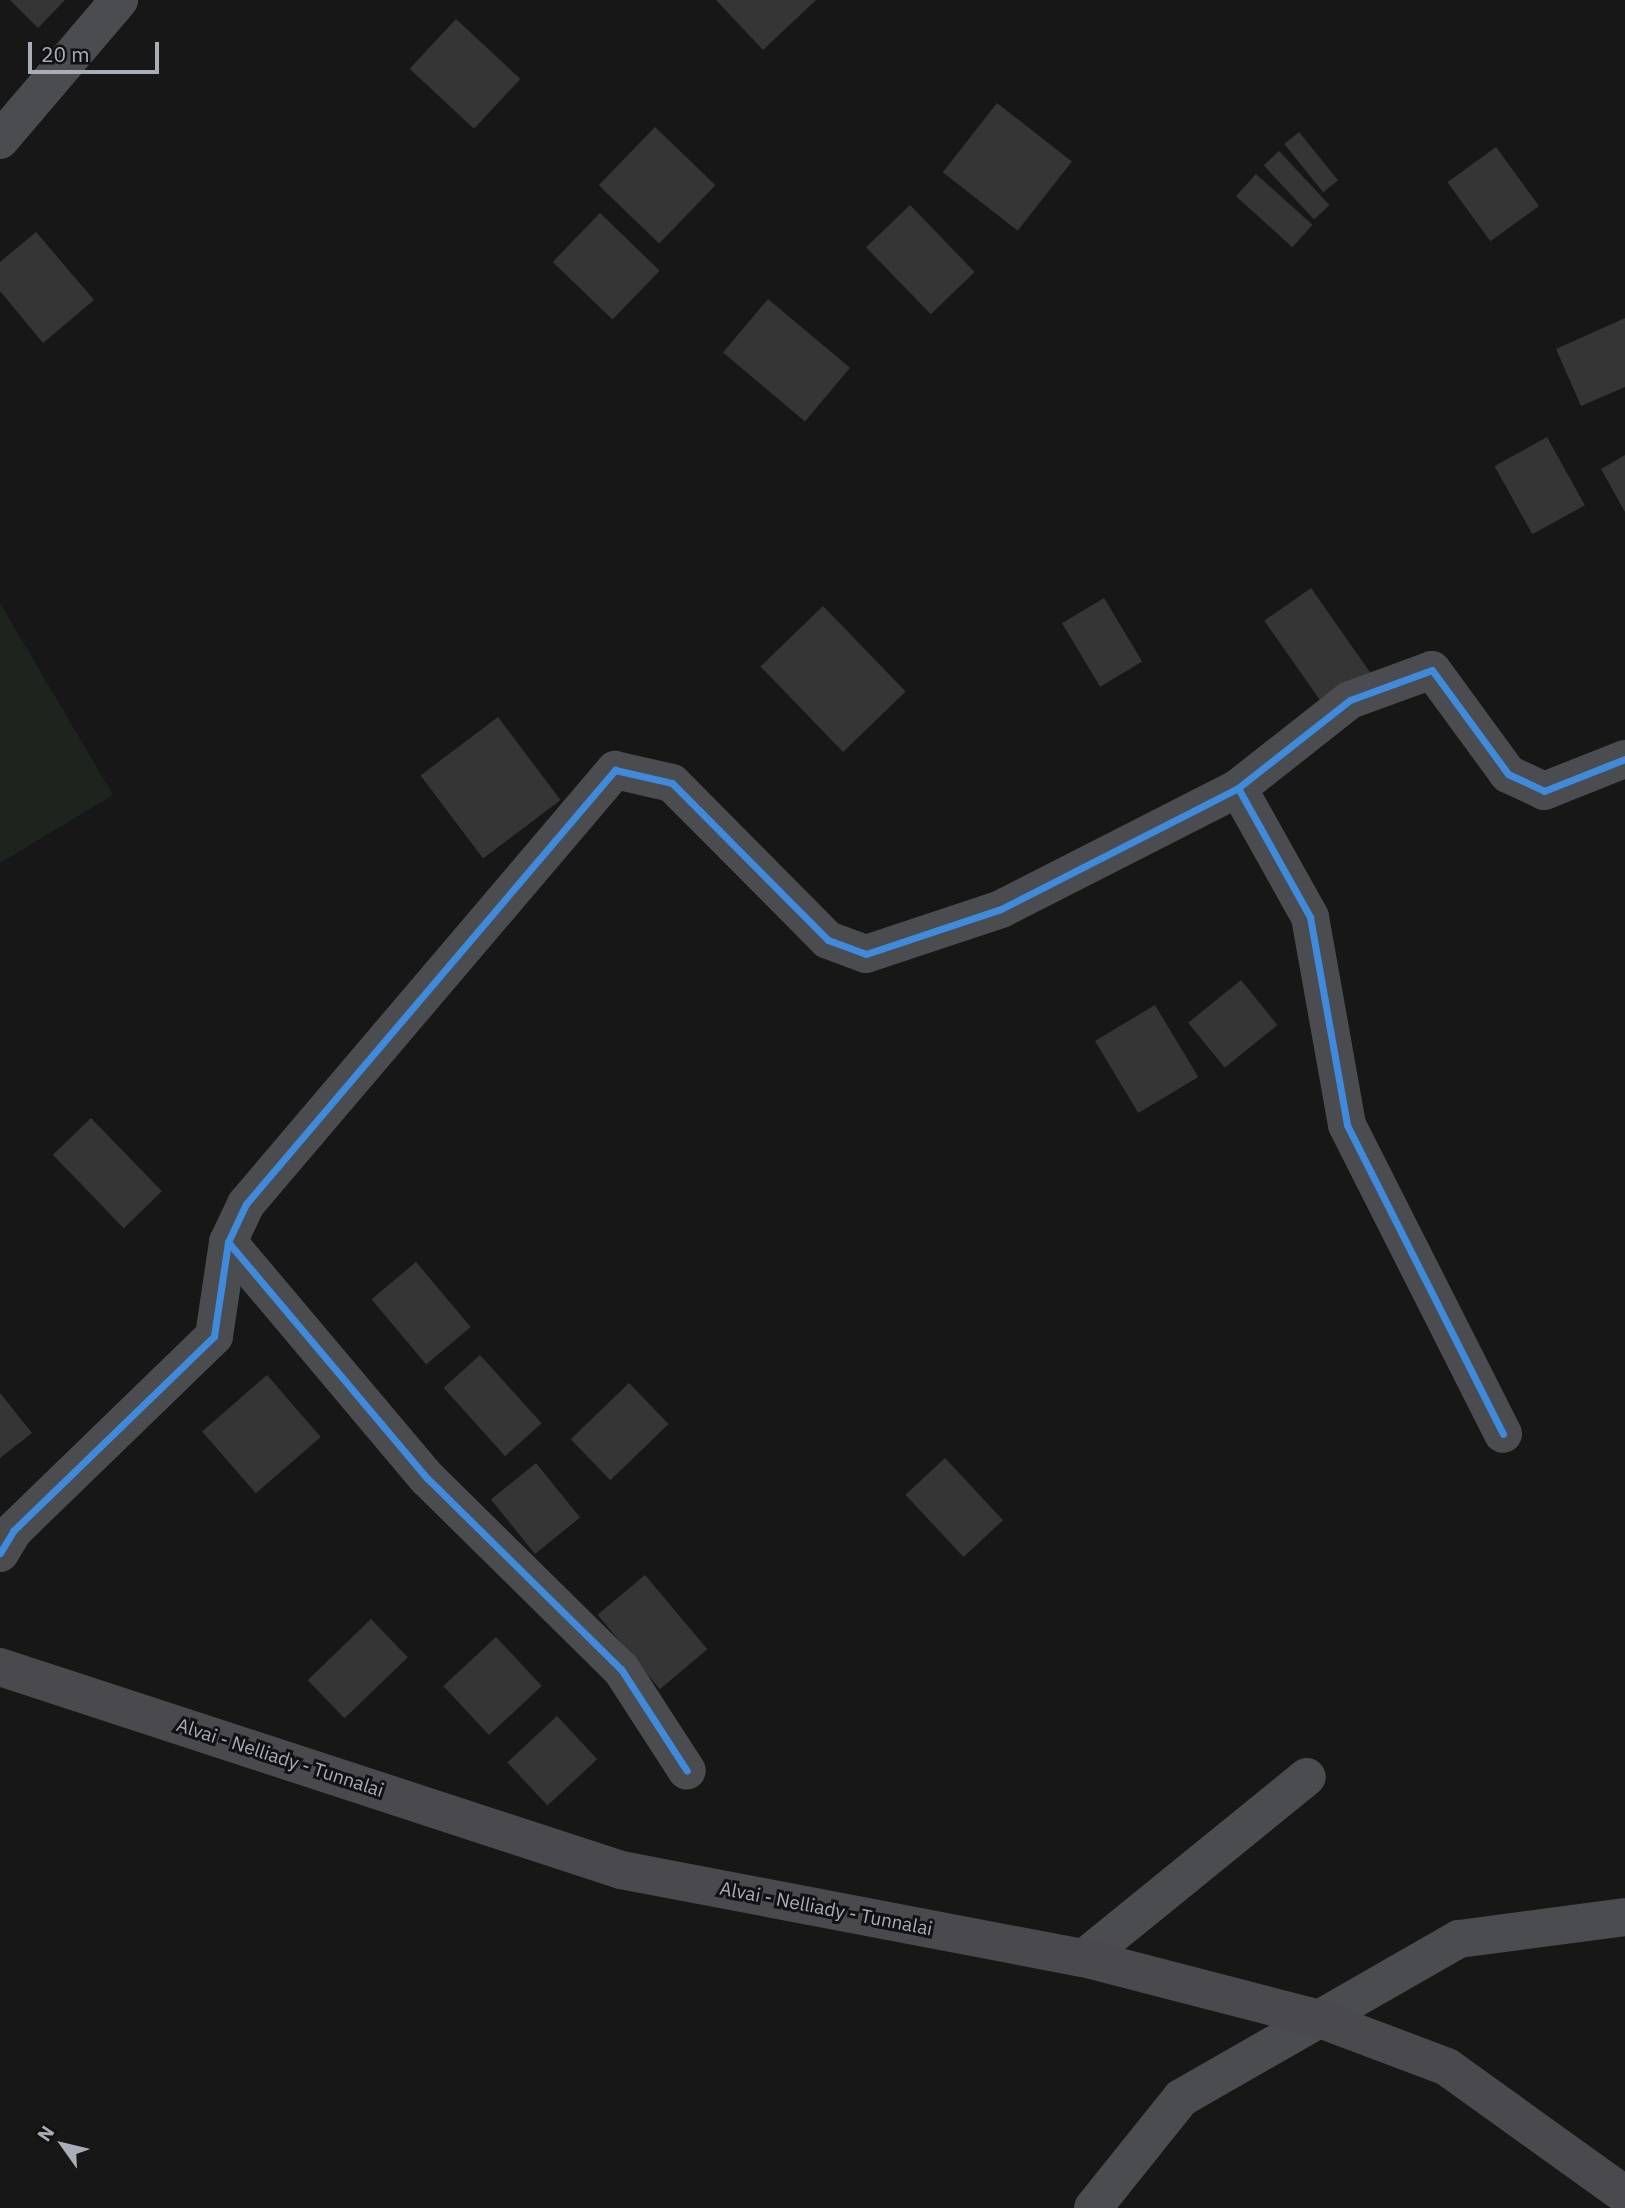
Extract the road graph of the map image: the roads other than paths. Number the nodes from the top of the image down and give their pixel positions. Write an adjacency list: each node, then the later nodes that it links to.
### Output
1 (118, 0): 2 (street)
2 (0, 140)
3 (1625, 759): 4 (street)
4 (1238, 788): 5 (street); 6 (street)
5 (228, 1242): 7 (street); 9 (street)
6 (1503, 1434)
7 (0, 1553)
8 (0, 1667): 12 (main road, Alvai - Nelliady - Tunnalai)
9 (687, 1771)
10 (1307, 1777): 12 (street)
11 (1625, 1916): 13 (street)
12 (1084, 1958): 13 (main road, Alvai - Nelliady - Tunnalai)
13 (1320, 2020): 14 (main road, Alvai - Nelliady - Tunnalai); 15 (street)
14 (1625, 2195)
15 (1093, 2208)

